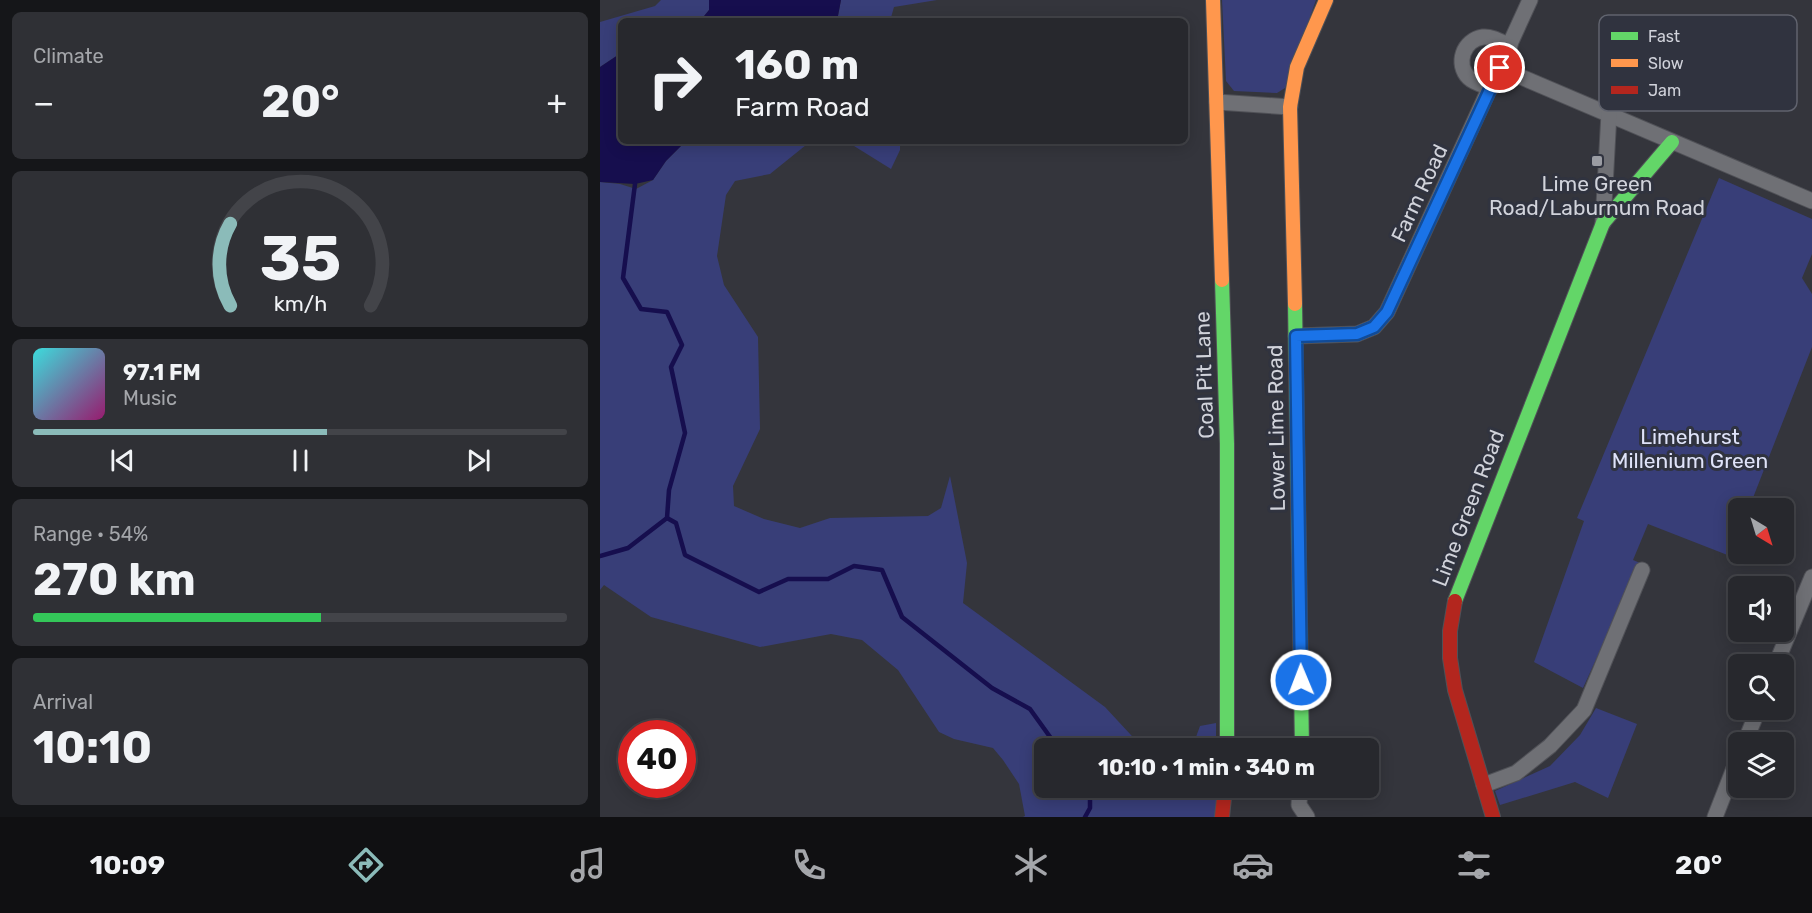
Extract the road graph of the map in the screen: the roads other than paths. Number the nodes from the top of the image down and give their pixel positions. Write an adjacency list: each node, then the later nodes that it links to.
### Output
1 (1213, 0): 7 (street, Coal Pit Lane)
2 (1326, 0): 8 (street, Lower Lime Road)
3 (1530, 0): 4 (street, Farm Road)
4 (1510, 46): 5 (street, Farm Road); 6 (street)
5 (1500, 68): 6 (street, Farm Road); 9 (street)
6 (1491, 88): 15 (street, Farm Road)
7 (1217, 102): 8 (street); 19 (street, Coal Pit Lane)
8 (1290, 106): 15 (street, Lower Lime Road)
9 (1599, 109)
10 (1604, 111): 11 (street)
11 (1609, 113): 12 (street); 14 (street, Lime Green Road)
12 (1672, 142): 13 (street); 14 (street, Lime Green Road)
13 (1812, 201)
14 (1603, 224): 22 (street, Lime Green Road)
15 (1296, 336): 20 (street, Lower Lime Road)
16 (1642, 570): 22 (street)
17 (1812, 577): 18 (street)
18 (1780, 654)
19 (1227, 738)
20 (1302, 738)
21 (1728, 784): 28 (street)
22 (1484, 785): 27 (street, Lime Green Road)
23 (1224, 798): 25 (street)
24 (1299, 798): 26 (street)
25 (1222, 817)
26 (1307, 817)
27 (1493, 817)
28 (1715, 817)

